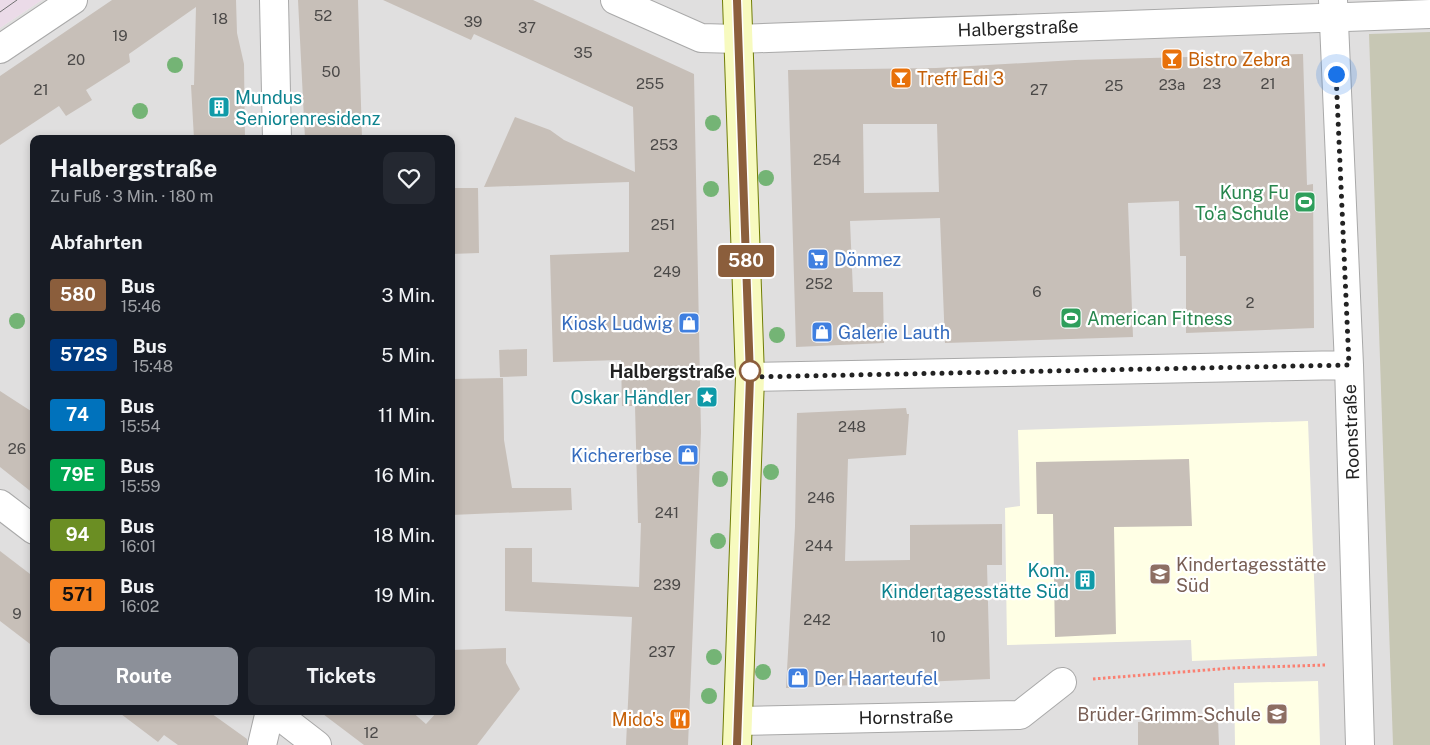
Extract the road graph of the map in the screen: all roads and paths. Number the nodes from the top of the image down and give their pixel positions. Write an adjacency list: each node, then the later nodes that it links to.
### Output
1 (73, 0): 8 (street)
2 (274, 0): 9 (street)
3 (615, 0): 7 (street, Halbergstraße)
4 (737, 0): 7 (street)
5 (1333, 8): 6 (street, Halbergstraße); 7 (street, Halbergstraße); 10 (street, Roonstraße)
6 (1430, 14)
7 (738, 39): 11 (street)
8 (0, 49)
9 (278, 135)
10 (1349, 365): 11 (street); 21 (street, Roonstraße)
11 (750, 377): 18 (street)
12 (0, 504): 13 (street)
13 (30, 527)
14 (1303, 666): 15 (path)
15 (1062, 682): 18 (street, Hornstraße)
16 (270, 715): 19 (street)
17 (276, 715): 20 (street)
18 (737, 733)
19 (262, 745)
20 (317, 745)
21 (1360, 745)

